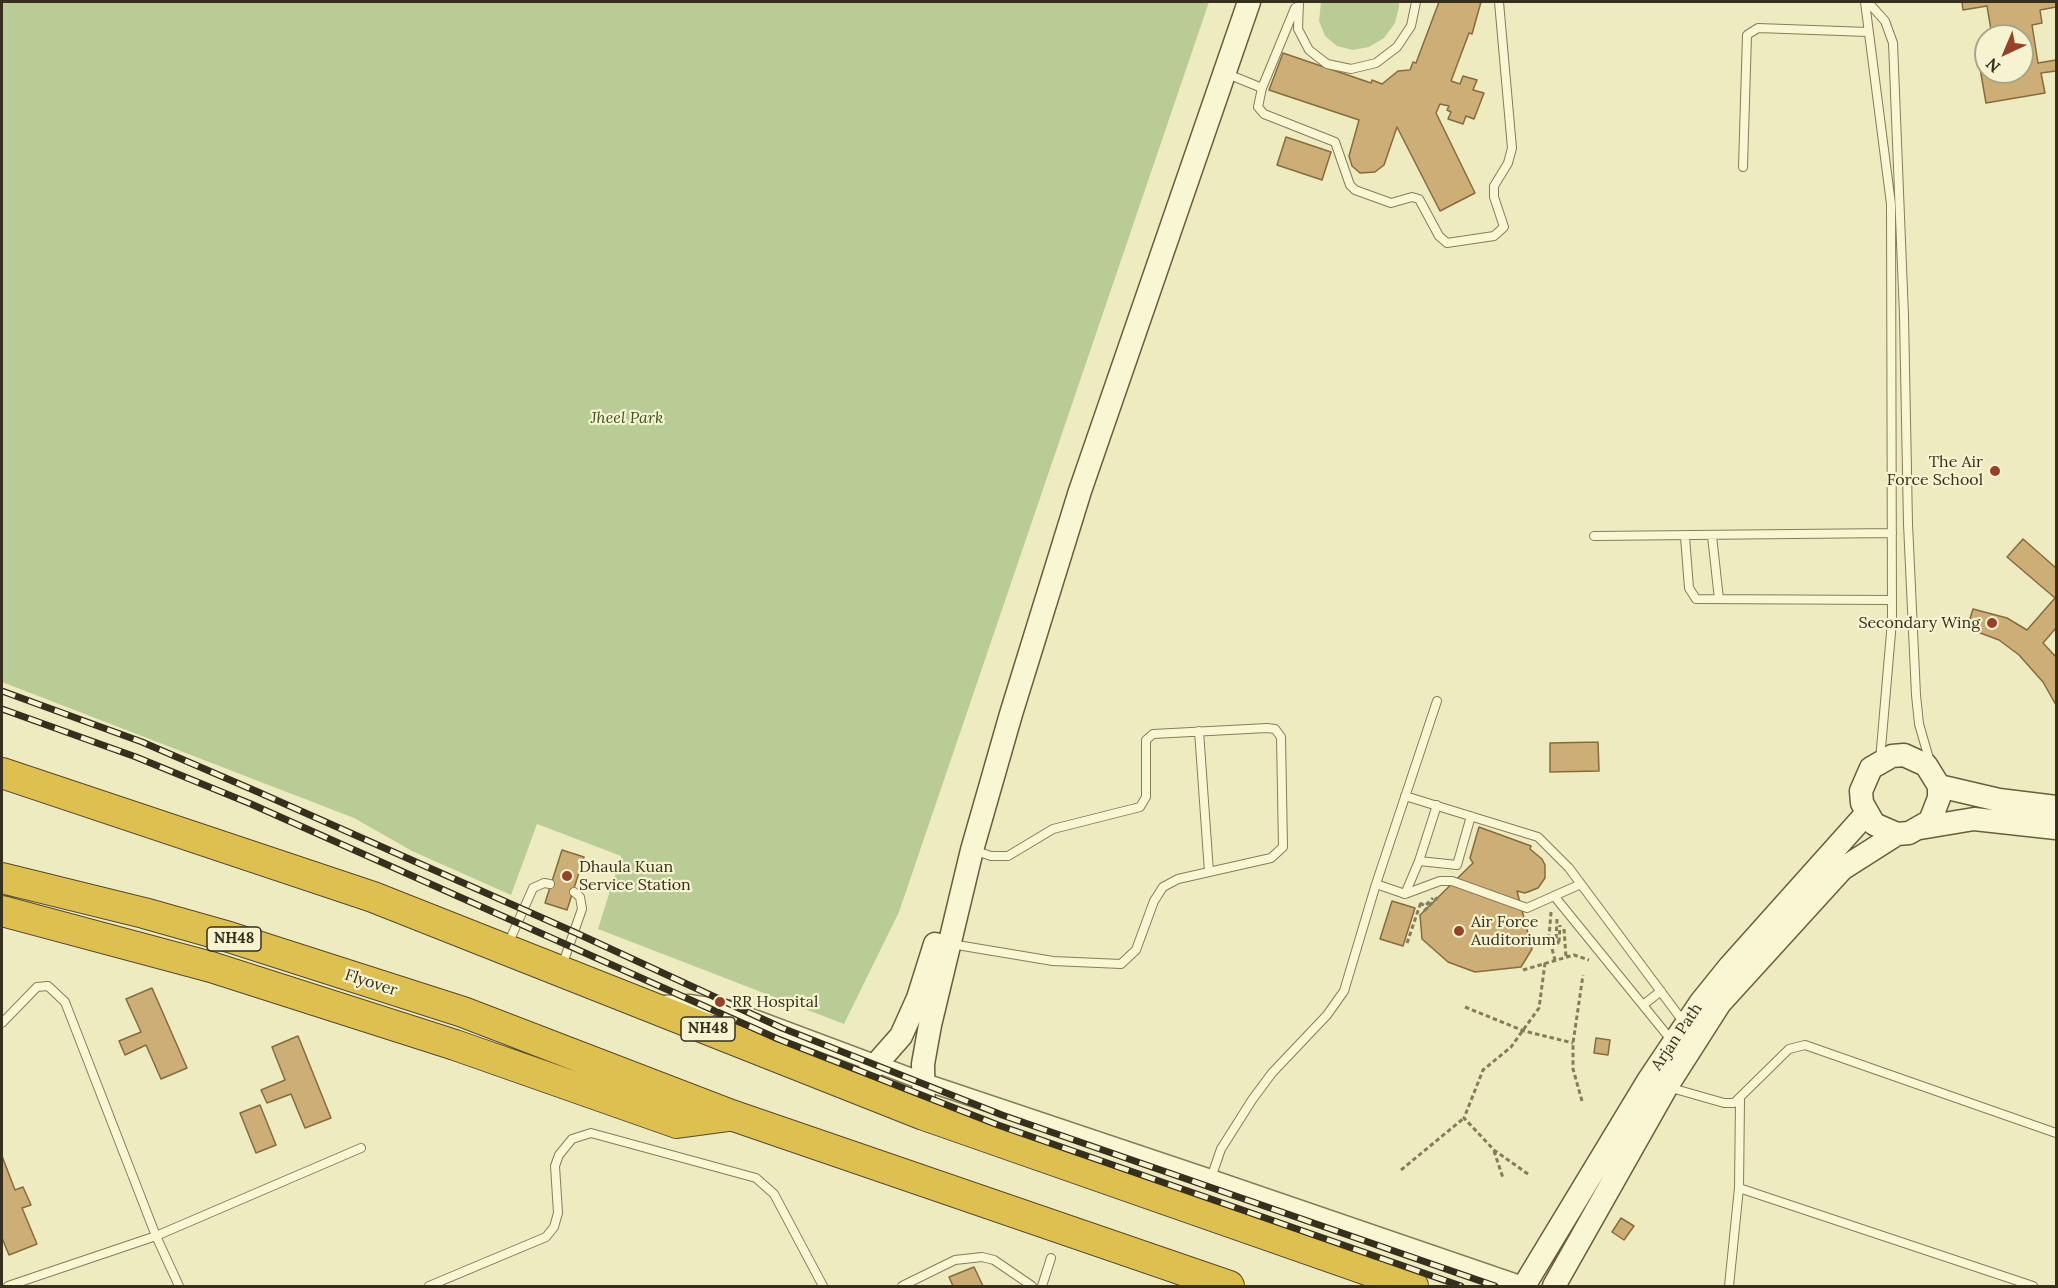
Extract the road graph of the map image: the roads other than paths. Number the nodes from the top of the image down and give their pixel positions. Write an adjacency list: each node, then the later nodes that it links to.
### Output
1 (1233, 2): 47 (main road)
2 (1249, 2): 8 (main road)
3 (1298, 2): 4 (lane); 9 (lane)
4 (1416, 2)
5 (1500, 2): 9 (lane)
6 (1867, 2): 7 (lane); 21 (lane)
7 (1868, 32): 10 (lane); 11 (lane)
8 (1224, 73): 9 (lane); 30 (main road)
9 (1263, 88)
10 (1743, 167)
11 (1892, 532): 13 (lane); 16 (lane)
12 (1594, 536): 14 (lane)
13 (1712, 536): 14 (lane); 15 (lane)
14 (1685, 537): 15 (lane)
15 (1719, 599): 16 (lane)
16 (1892, 600): 19 (lane)
17 (1437, 700): 22 (lane)
18 (1199, 731): 30 (lane); 32 (lane); 32 (lane)
19 (1880, 760): 21 (main road); 25 (main road)
20 (2, 773): 42 (highway, NH48)
21 (1936, 781): 24 (main road); 27 (main road)
22 (1405, 796): 23 (lane); 35 (lane)
23 (1437, 805): 26 (lane); 31 (lane)
24 (2056, 807)
25 (1866, 814): 29 (main road); 49 (main road, Arjan Path)
26 (1471, 816): 31 (lane); 36 (lane)
27 (1920, 828): 28 (main road); 29 (main road)
28 (2056, 828)
29 (1897, 834): 52 (main road, Arjan Path)
30 (972, 850): 41 (main road)
31 (1419, 861): 38 (lane)
32 (1209, 872): 41 (lane)
33 (2, 879): 55 (highway, Flyover / NH48)
34 (550, 884): 42 (lane)
35 (1376, 884): 38 (lane); 59 (lane)
36 (1581, 884): 39 (lane); 44 (lane)
37 (574, 892): 43 (lane)
38 (1405, 894): 39 (lane)
39 (1555, 897): 46 (lane)
40 (2, 910): 55 (highway)
41 (951, 944): 47 (main road)
42 (506, 950): 43 (highway, NH48)
43 (560, 971): 45 (highway, NH48)
44 (1661, 991): 46 (lane); 49 (lane)
45 (643, 1004): 50 (street); 53 (highway, NH48)
46 (1643, 1005): 49 (lane)
47 (920, 1022): 50 (main road); 51 (main road)
48 (2, 1023): 61 (lane)
49 (1680, 1034): 52 (main road, Arjan Path)
50 (878, 1064): 51 (street); 53 (main road)
51 (925, 1082): 56 (main road); 59 (street)
52 (1657, 1083): 54 (lane); 63 (main road, Arjan Path); 73 (main road, Arjan Path)
53 (856, 1088): 56 (highway, NH48)
54 (1740, 1100): 57 (lane); 60 (lane)
55 (732, 1115): 71 (highway, NH48)
56 (924, 1115): 72 (highway, NH48)
57 (2056, 1133)
58 (362, 1148): 61 (lane)
59 (1212, 1178): 63 (street)
60 (1739, 1188): 74 (lane); 75 (lane)
61 (156, 1236): 64 (lane); 65 (lane)
62 (1051, 1258): 70 (lane)
63 (1525, 1286)
64 (8, 1287)
65 (179, 1287)
66 (429, 1287): 67 (lane)
67 (823, 1287)
68 (902, 1287): 69 (lane)
69 (1032, 1287)
70 (1042, 1287)
71 (1229, 1287)
72 (1413, 1287)
73 (1554, 1287)
74 (1730, 1287)
75 (2032, 1287)

